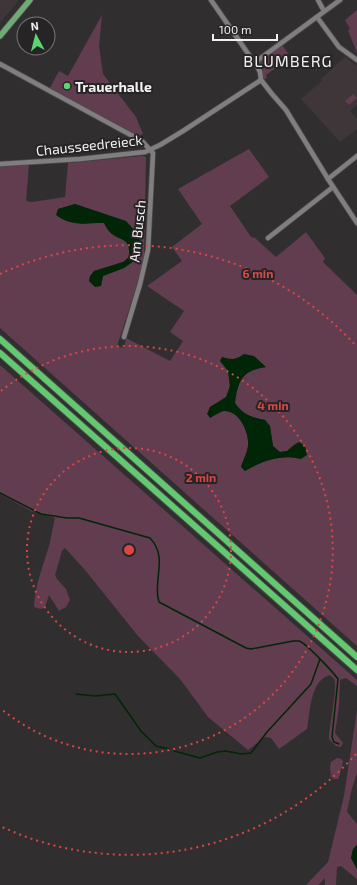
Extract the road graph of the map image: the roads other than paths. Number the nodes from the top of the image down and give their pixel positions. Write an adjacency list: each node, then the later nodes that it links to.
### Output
1 (30, 0): 7 (main road)
2 (211, 0): 9 (street)
3 (318, 0): 5 (street)
4 (340, 0): 5 (street)
5 (324, 11): 6 (street)
6 (317, 16): 8 (street); 9 (street)
7 (0, 36)
8 (357, 60)
9 (254, 63): 11 (street)
10 (0, 64): 12 (street, Chausseedreieck)
11 (262, 80): 12 (street); 15 (street)
12 (151, 150): 14 (street, Chausseedreieck); 19 (street, Am Busch)
13 (357, 156): 15 (street)
14 (0, 164)
15 (328, 179): 16 (street)
16 (333, 187): 17 (street); 18 (street)
17 (357, 223)
18 (268, 238)
19 (124, 337)
20 (0, 338): 22 (highway)
21 (0, 353): 23 (highway)
22 (357, 657)
23 (357, 670)

